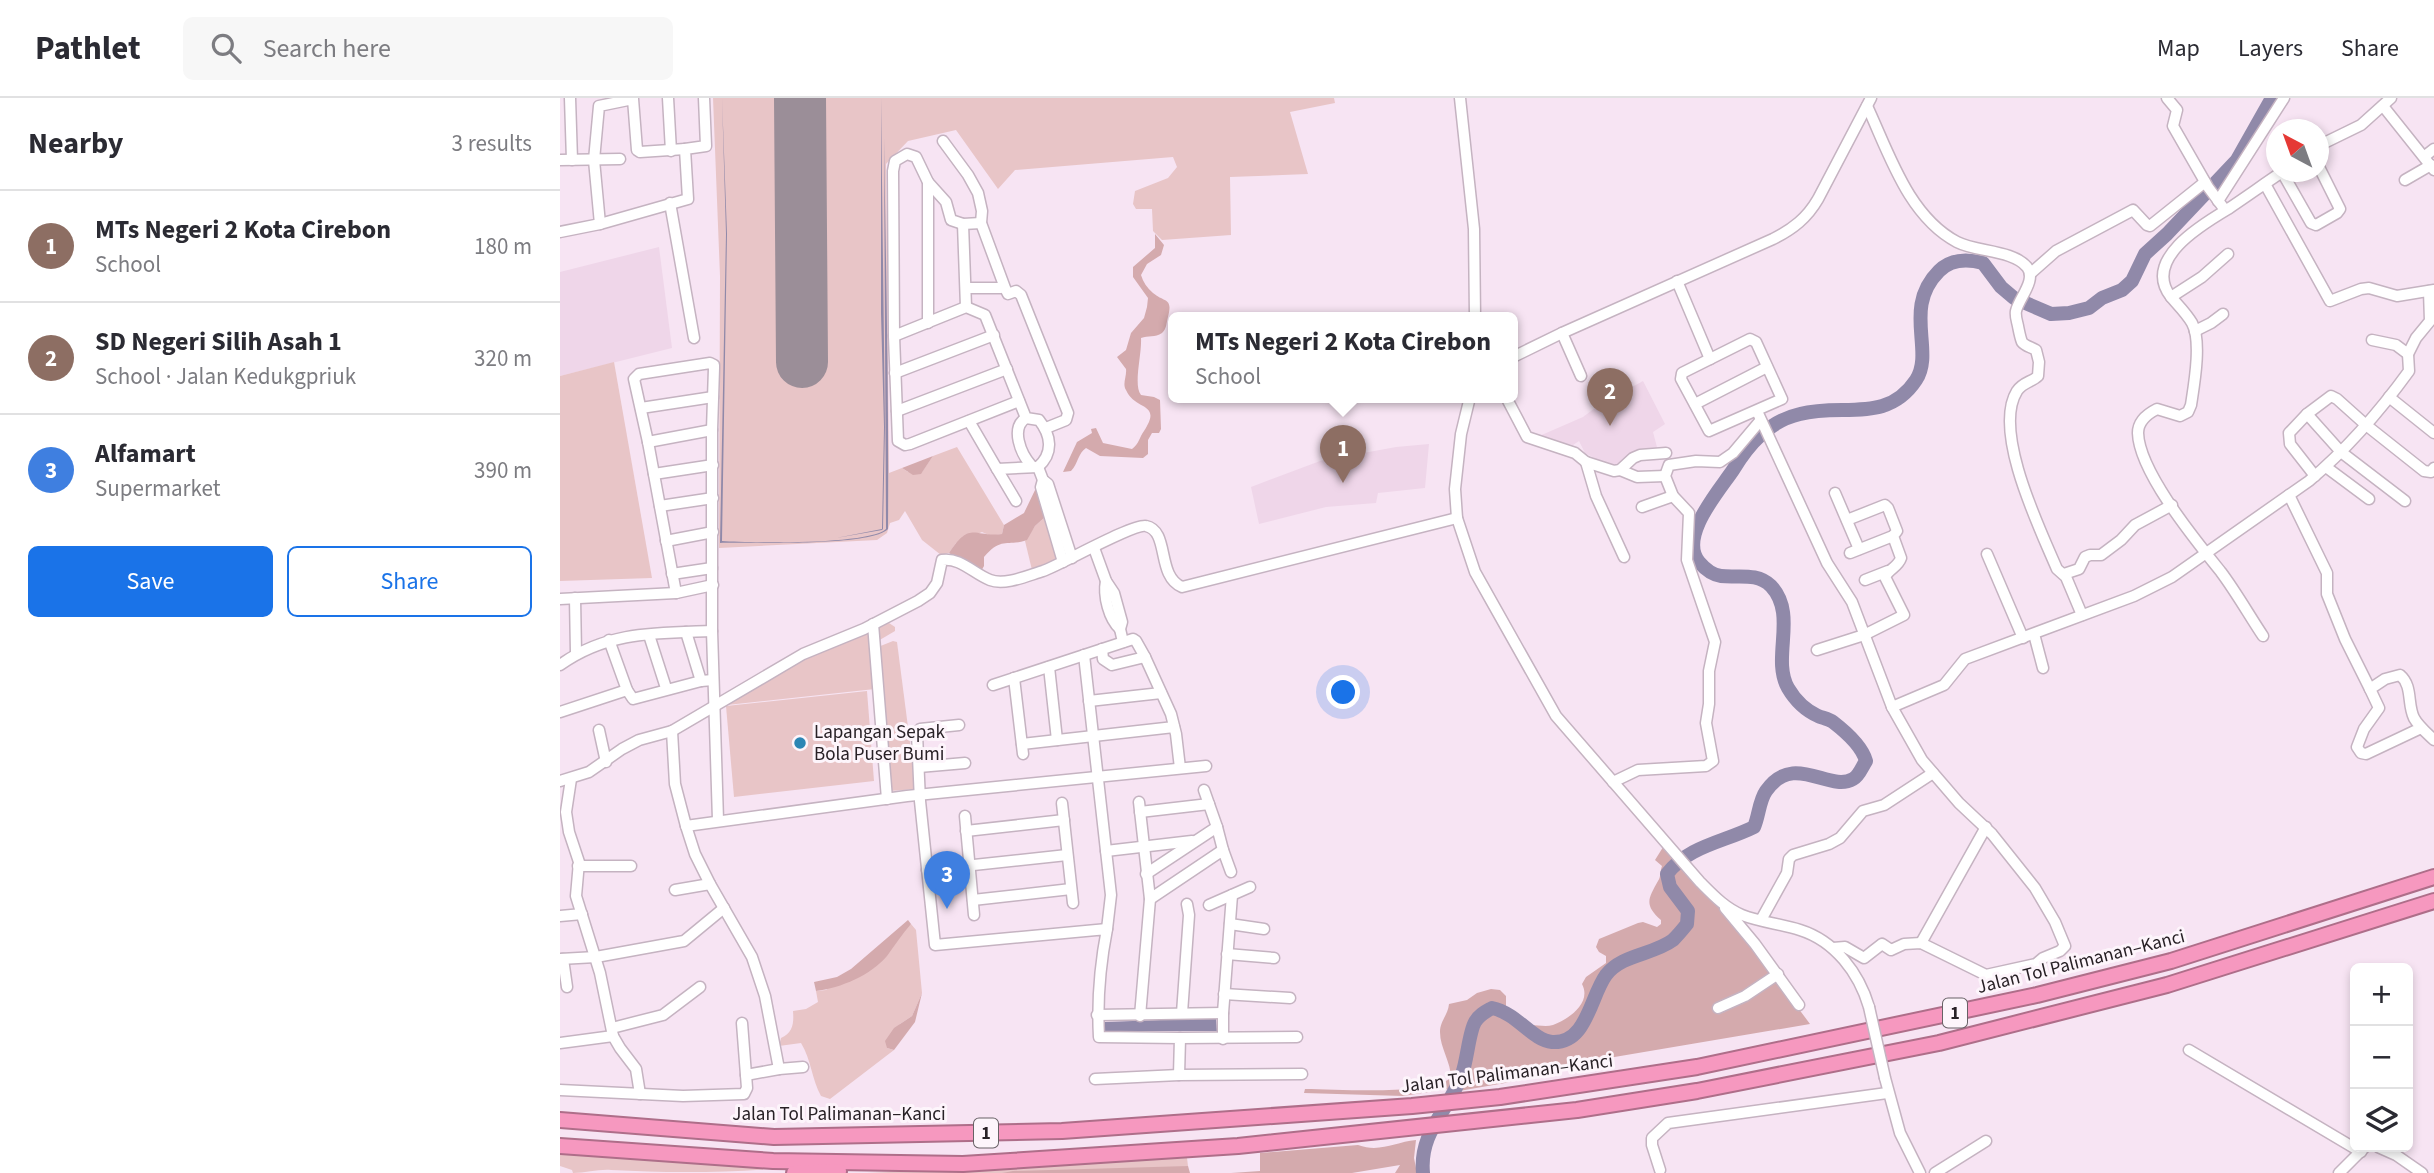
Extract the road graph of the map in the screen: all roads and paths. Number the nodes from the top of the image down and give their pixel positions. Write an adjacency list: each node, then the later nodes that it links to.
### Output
1 (570, 98): 18 (street)
2 (668, 98): 15 (street)
3 (704, 98): 13 (street)
4 (1460, 98): 43 (street)
5 (2167, 98): 27 (street)
6 (2284, 98): 28 (street)
7 (2391, 98): 10 (street)
8 (619, 100): 15 (street); 19 (street)
9 (1869, 101): 36 (street); 37 (street)
10 (2383, 106): 12 (street); 20 (street)
11 (943, 141): 31 (street)
12 (2329, 141)
13 (685, 149): 15 (street); 29 (street)
14 (2434, 149): 20 (street)
15 (671, 151)
16 (620, 159): 19 (street)
17 (560, 160): 18 (street)
18 (572, 160): 19 (street)
19 (594, 160): 32 (street)
20 (2430, 164): 21 (street)
21 (2405, 180)
22 (929, 182): 33 (street); 45 (street); 49 (street)
23 (2268, 182): 26 (street)
24 (2288, 182): 25 (street)
25 (2327, 182)
26 (2265, 184): 30 (street); 40 (street)
27 (2207, 185): 28 (street); 36 (street)
28 (2217, 199): 30 (street)
29 (670, 203): 32 (street); 50 (street)
30 (2225, 210): 41 (street)
31 (981, 223): 33 (street); 72 (street)
32 (600, 224): 34 (street)
33 (963, 224): 38 (street)
34 (560, 232)
35 (2228, 254): 41 (street)
36 (2031, 274): 111 (street)
37 (1677, 281): 47 (street); 54 (street)
38 (966, 288): 39 (street); 42 (street)
39 (1001, 288)
40 (2432, 290): 52 (street)
41 (2171, 297): 46 (street)
42 (966, 307): 45 (street); 48 (street)
43 (1475, 312)
44 (2222, 314): 46 (street)
45 (928, 323): 49 (street)
46 (2195, 331): 95 (street)
47 (1562, 333): 53 (street); 58 (street)
48 (994, 335): 56 (street); 57 (street)
49 (894, 337): 57 (street)
50 (694, 338)
51 (2372, 340): 52 (street)
52 (2408, 354): 60 (street)
53 (1518, 355)
54 (1710, 359): 55 (street); 64 (street)
55 (1767, 367): 64 (street); 69 (street)
56 (1007, 369): 61 (street); 66 (street)
57 (895, 373): 66 (street)
58 (1581, 376)
59 (712, 397): 65 (street); 65 (street); 73 (street)
60 (2389, 397): 71 (street); 74 (street)
61 (1019, 401): 68 (street); 70 (street)
62 (1468, 403): 98 (street)
63 (1509, 403): 78 (street)
64 (1695, 404): 69 (street)
65 (641, 408): 75 (street)
66 (897, 411): 70 (street)
67 (2307, 414): 71 (street); 76 (street); 87 (street)
68 (1026, 418): 72 (street); 80 (street)
69 (1760, 420): 86 (street); 123 (street)
70 (969, 421): 83 (street)
71 (2366, 425): 76 (street); 82 (street)
72 (1046, 428): 80 (street)
73 (712, 430): 75 (street); 79 (street)
74 (2434, 433)
75 (649, 442): 85 (street)
76 (2341, 452): 81 (street); 93 (street)
77 (1666, 453): 84 (street)
78 (1586, 462): 84 (street); 106 (street)
79 (713, 465): 85 (street); 91 (street)
80 (1035, 466): 83 (street); 107 (street)
81 (2326, 467): 87 (street); 92 (street)
82 (2434, 468)
83 (998, 469): 94 (street)
84 (1619, 470): 86 (street)
85 (654, 474): 96 (street)
86 (1665, 476): 90 (street)
87 (2315, 476): 89 (street)
88 (1835, 493): 99 (street)
89 (2289, 495): 105 (street); 141 (street)
90 (1673, 496): 97 (street); 165 (street)
91 (713, 498): 96 (street); 100 (street)
92 (2368, 499)
93 (2405, 501)
94 (1016, 502)
95 (2172, 505): 105 (street); 111 (street)
96 (660, 506): 102 (street)
97 (1642, 507)
98 (1457, 518): 103 (street); 165 (street)
99 (1847, 520): 101 (street); 101 (street)
100 (713, 532): 102 (street); 108 (street)
101 (1893, 536): 109 (street)
102 (666, 541): 110 (street)
103 (1094, 548): 107 (street); 127 (street)
104 (1987, 554): 125 (street)
105 (2206, 554): 117 (street); 124 (street)
106 (1624, 557)
107 (1067, 560): 118 (street)
108 (712, 568): 110 (street); 113 (street)
109 (1888, 571): 112 (street); 123 (street)
110 (672, 574): 114 (street)
111 (2064, 574): 117 (street)
112 (1865, 580)
113 (713, 585): 114 (street); 119 (street)
114 (676, 593): 115 (street)
115 (575, 598): 116 (street); 130 (street)
116 (560, 599)
117 (2082, 615): 121 (street)
118 (873, 624): 146 (street); 168 (street)
119 (712, 631): 120 (street); 137 (street)
120 (686, 632): 122 (street); 138 (street)
121 (2034, 634): 125 (street); 135 (street)
122 (649, 635): 126 (street); 140 (street)
123 (1864, 635): 129 (street); 145 (street)
124 (2263, 636)
125 (2023, 638): 145 (street)
126 (609, 639): 130 (street); 142 (street)
127 (1123, 642): 128 (street); 132 (street)
128 (1102, 649): 131 (street); 132 (street)
129 (1817, 650)
130 (576, 653): 133 (street)
131 (1084, 655): 134 (street); 144 (street)
132 (1145, 657): 143 (street)
133 (560, 664)
134 (1049, 667): 136 (street); 154 (street)
135 (2043, 668)
136 (1014, 678): 139 (street); 154 (street)
137 (713, 680): 138 (street); 146 (street)
138 (701, 681): 142 (street)
139 (993, 685)
140 (666, 688)
141 (2370, 689): 150 (street); 150 (street)
142 (627, 690): 147 (street)
143 (1161, 693): 144 (street); 149 (street)
144 (1089, 701): 153 (street)
145 (1892, 707): 161 (street)
146 (713, 708): 152 (street); 172 (street)
147 (560, 712)
148 (959, 725): 159 (street)
149 (1174, 727): 153 (street); 160 (street)
150 (2420, 728): 155 (street)
151 (599, 730): 156 (street)
152 (672, 732): 156 (street); 174 (street)
153 (1093, 736): 154 (street); 162 (street)
154 (1057, 740)
155 (2434, 740)
156 (606, 762): 163 (street)
157 (965, 763): 159 (street)
158 (1206, 766): 160 (street)
159 (919, 767): 167 (street)
160 (1180, 768): 162 (street)
161 (1933, 773): 176 (street); 208 (street)
162 (1098, 777): 167 (street); 181 (street)
163 (571, 779): 164 (street); 186 (street)
164 (560, 781)
165 (1613, 782): 200 (street)
166 (1204, 790): 170 (street)
167 (921, 795): 168 (street); 188 (street)
168 (887, 799): 172 (street)
169 (1062, 803): 173 (street)
170 (1209, 804): 175 (street); 180 (street)
171 (965, 816): 177 (street)
172 (718, 820): 174 (street)
173 (1064, 820): 177 (street); 183 (street)
174 (686, 826): 192 (street)
175 (1217, 827): 178 (street); 182 (street)
176 (1986, 827): 212 (street); 212 (street)
177 (966, 831): 185 (street)
178 (1195, 840): 179 (street); 184 (street)
179 (1155, 845): 180 (street); 184 (street)
180 (1143, 846): 181 (street); 190 (street)
181 (1106, 850): 210 (street)
182 (1223, 850): 189 (street); 197 (street)
183 (1067, 855): 185 (street); 194 (street)
184 (1160, 864): 190 (street)
185 (970, 865): 188 (street); 198 (street)
186 (578, 866): 187 (street); 205 (street)
187 (631, 866)
188 (927, 870): 210 (street)
189 (1231, 872)
190 (1146, 874): 197 (street)
191 (2434, 877): 245 (highway, Jalan Tol Palimanan–Kanci / 1)
192 (710, 884): 195 (street); 204 (street)
193 (1250, 887): 196 (street)
194 (1071, 889): 198 (street); 201 (street)
195 (675, 890)
196 (1232, 895): 203 (street); 209 (street)
197 (1150, 898): 227 (street)
198 (973, 900): 206 (street)
199 (2434, 901): 251 (highway, 1)
200 (1720, 902): 208 (street); 218 (street)
201 (1073, 903)
202 (1187, 904): 225 (street)
203 (1209, 905)
204 (724, 908): 215 (street); 237 (street)
205 (582, 915): 207 (street); 215 (street)
206 (974, 915)
207 (560, 916)
208 (1761, 920): 213 (street)
209 (1230, 924): 211 (street); 214 (street)
210 (1107, 929): 228 (street)
211 (1264, 929)
212 (1922, 943): 213 (street)
213 (1833, 948): 243 (street, bridge)
214 (1227, 954): 216 (street); 221 (street)
215 (596, 957): 217 (street); 230 (street)
216 (1274, 958)
217 (561, 959): 219 (street)
218 (1778, 974): 223 (street); 224 (street)
219 (568, 987)
220 (700, 987): 230 (street)
221 (1224, 994): 222 (street); 226 (street)
222 (1290, 998)
223 (1799, 1005)
224 (1718, 1008)
225 (1182, 1013): 226 (street); 227 (street)
226 (1223, 1013): 233 (street)
227 (1140, 1016): 228 (street)
228 (1098, 1018): 232 (street)
229 (742, 1023): 239 (street)
230 (613, 1032): 234 (street); 244 (street)
231 (1297, 1037): 233 (street)
232 (1180, 1038): 233 (street); 240 (street)
233 (1223, 1039)
234 (560, 1043)
235 (2189, 1051): 247 (street)
236 (803, 1067): 237 (street)
237 (779, 1069): 239 (street)
238 (1302, 1074): 240 (street)
239 (746, 1075): 244 (street)
240 (1179, 1075): 241 (street)
241 (1095, 1079)
242 (560, 1090): 244 (street)
243 (1887, 1093): 252 (street); 254 (street)
244 (640, 1094)
245 (560, 1120)
246 (1986, 1141): 255 (street)
247 (2350, 1142)
248 (560, 1146): 251 (highway, 1)
249 (2360, 1152): 256 (street)
250 (2389, 1152): 257 (street)
251 (963, 1164): 253 (highway)
252 (1660, 1170)
253 (794, 1173)
254 (1920, 1173)
255 (1935, 1173)
256 (2339, 1173)
257 (2422, 1173)

